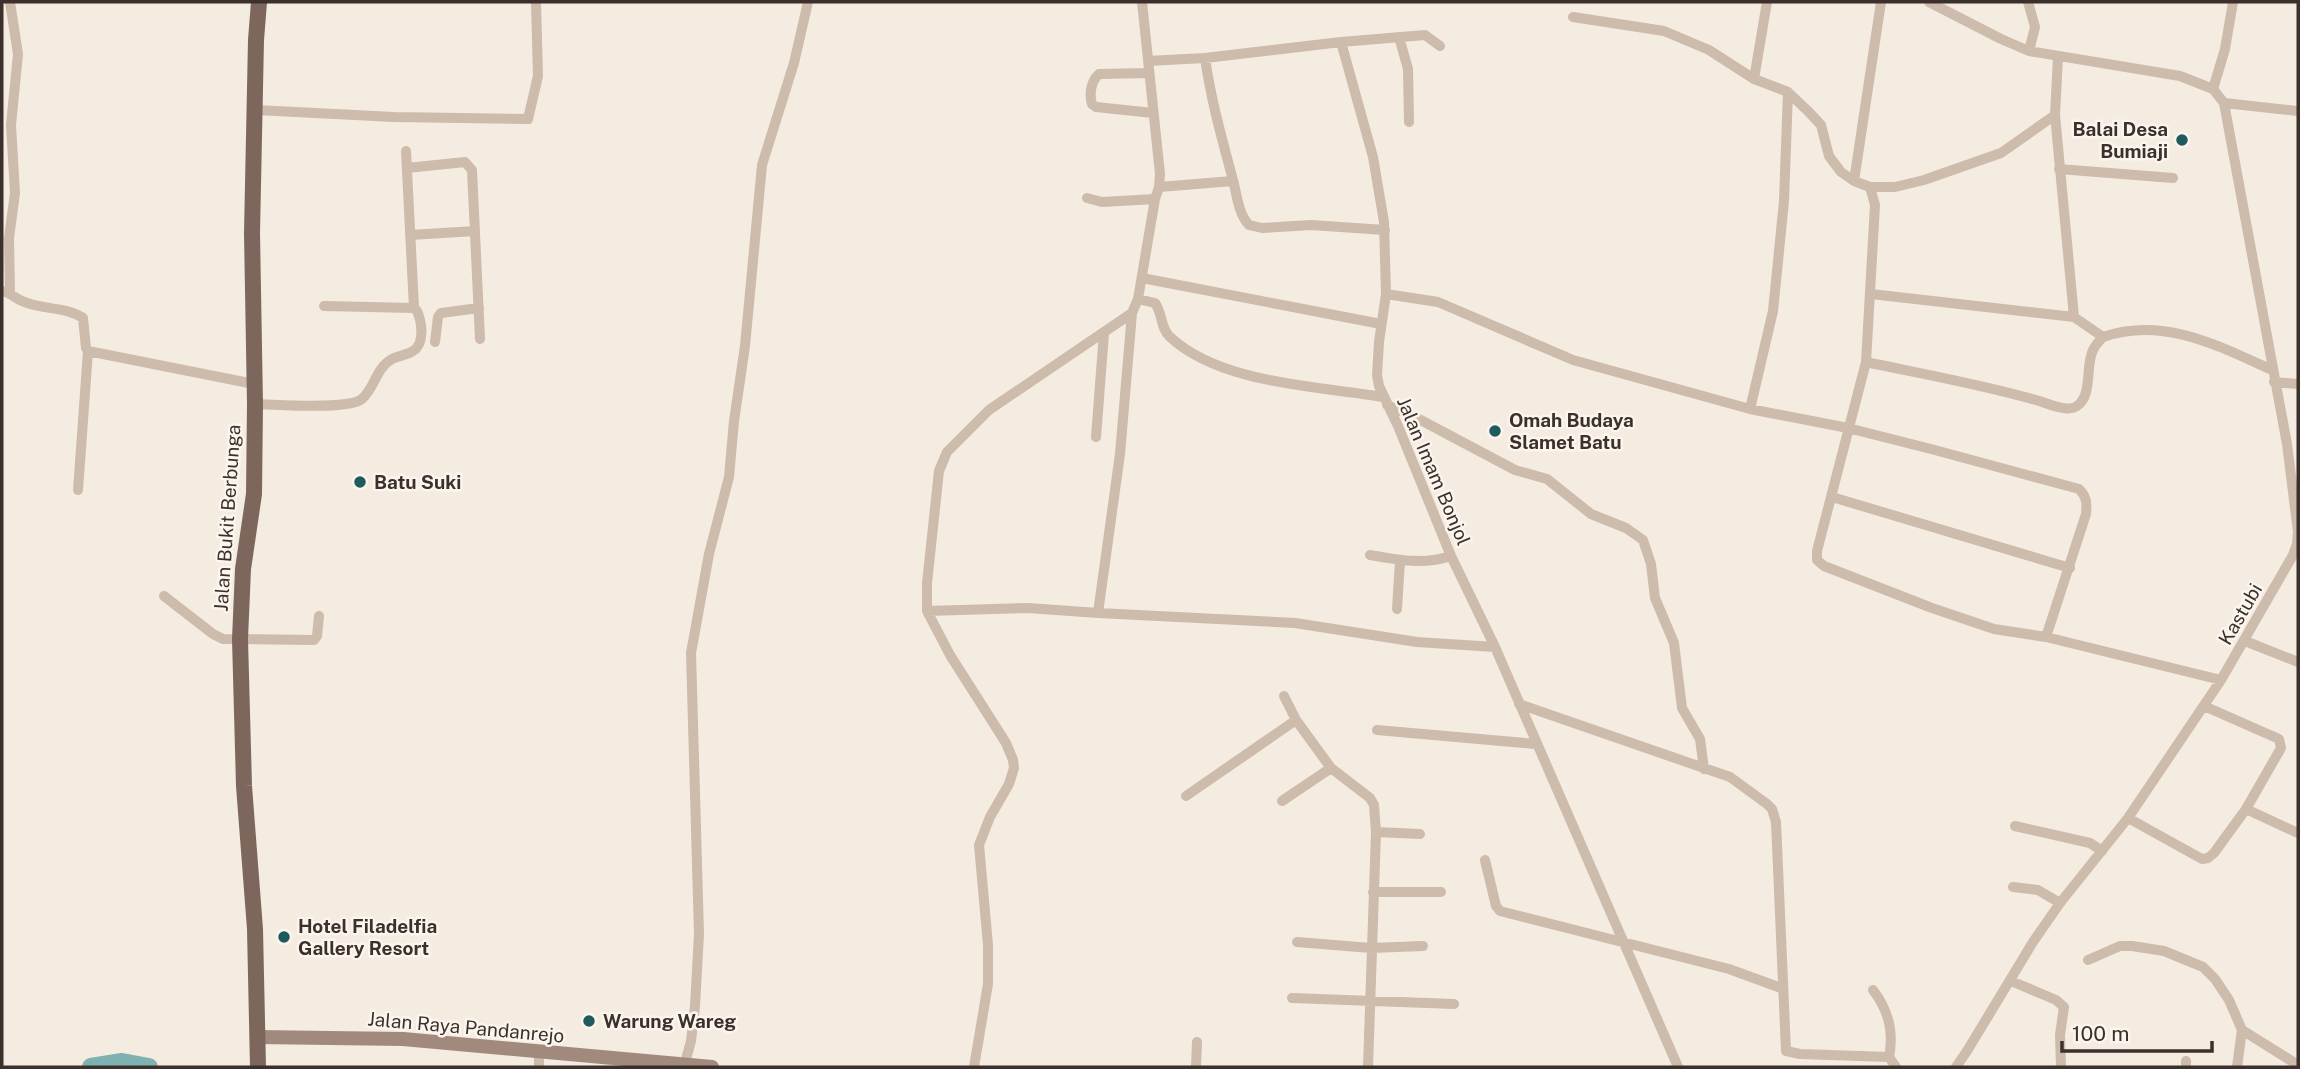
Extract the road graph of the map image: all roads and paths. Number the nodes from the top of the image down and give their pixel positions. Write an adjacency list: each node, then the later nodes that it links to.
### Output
1 (10, 2): 43 (street)
2 (259, 2): 24 (main road, Jalan Bukit Berbunga)
3 (536, 2): 24 (street)
4 (808, 2): 124 (street)
5 (1142, 2): 18 (street)
6 (1767, 2): 20 (street)
7 (1881, 2): 34 (street)
8 (1929, 2): 15 (street)
9 (2028, 2): 15 (street)
10 (2233, 2): 21 (street)
11 (1573, 17): 20 (street)
12 (1399, 37): 13 (street); 14 (street); 28 (street)
13 (1341, 42): 17 (street); 39 (street, Jalan Imam Bonjol)
14 (1440, 46)
15 (2029, 51): 16 (street)
16 (2058, 57): 21 (street); 27 (street)
17 (1205, 58): 18 (street); 33 (street)
18 (1148, 61): 19 (street)
19 (1149, 73): 26 (street); 26 (street)
20 (1754, 79): 22 (street)
21 (2213, 89): 23 (street)
22 (1788, 92): 34 (street); 65 (street)
23 (2224, 103): 25 (street); 59 (street, Kastubi)
24 (256, 110): 61 (main road, Jalan Bukit Berbunga)
25 (2298, 111)
26 (1153, 113): 35 (street)
27 (2055, 115): 31 (street); 36 (street)
28 (1409, 122)
29 (406, 151): 30 (street)
30 (407, 168): 40 (street); 41 (street)
31 (2059, 169): 32 (street); 51 (street)
32 (2173, 178)
33 (1233, 181): 35 (street); 39 (street)
34 (1854, 181): 36 (street)
35 (1159, 187): 38 (street)
36 (1870, 187): 45 (street)
37 (1087, 198): 38 (street)
38 (1155, 199): 42 (street)
39 (1385, 230): 44 (street, Jalan Imam Bonjol)
40 (475, 231): 41 (street); 49 (street)
41 (410, 235): 48 (street)
42 (1142, 278): 46 (street); 52 (street)
43 (6, 292): 57 (street)
44 (1386, 294): 52 (street, Jalan Imam Bonjol); 65 (street)
45 (1871, 294): 51 (street); 58 (street)
46 (1138, 299): 50 (street); 63 (street)
47 (324, 306): 48 (street)
48 (414, 308): 64 (street)
49 (479, 308): 55 (street); 56 (street)
50 (1132, 313): 53 (street); 78 (street)
51 (2074, 317): 54 (street)
52 (1381, 324): 63 (street, Jalan Imam Bonjol)
53 (1104, 333): 67 (street); 77 (street)
54 (2102, 337): 58 (street); 59 (street)
55 (480, 339)
56 (435, 342)
57 (89, 351): 61 (street); 68 (street)
58 (1866, 362): 66 (street)
59 (2273, 370): 60 (street, Kastubi)
60 (2274, 382): 62 (street); 70 (street, Kastubi)
61 (254, 384): 64 (main road, Jalan Bukit Berbunga)
62 (2298, 384)
63 (1385, 401): 72 (street, Jalan Imam Bonjol); 93 (street)
64 (255, 404): 81 (main road, Jalan Bukit Berbunga)
65 (1750, 409): 66 (street)
66 (1848, 428): 69 (street); 74 (street)
67 (1096, 438)
68 (78, 490)
69 (1832, 497): 74 (street); 80 (street)
70 (2298, 544): 82 (street, Kastubi)
71 (1370, 555): 73 (street)
72 (1451, 556): 73 (street); 83 (street, Jalan Imam Bonjol)
73 (1400, 561): 76 (street)
74 (2070, 568): 80 (street)
75 (164, 596): 81 (street)
76 (1397, 609)
77 (927, 611): 78 (street); 128 (street)
78 (1098, 613): 83 (street)
79 (319, 616): 81 (street)
80 (2046, 637): 85 (street)
81 (240, 639): 120 (main road, Jalan Bukit Berbunga)
82 (2245, 641): 84 (street); 85 (street, Kastubi)
83 (1495, 648): 87 (street, Jalan Imam Bonjol)
84 (2298, 662)
85 (2221, 680): 88 (street, Kastubi)
86 (1284, 696): 89 (street)
87 (1520, 704): 91 (street, Jalan Imam Bonjol); 93 (street)
88 (2204, 706): 96 (street); 97 (street, Kastubi)
89 (1296, 720): 92 (street); 94 (street)
90 (1377, 730): 91 (street)
91 (1536, 744): 108 (street, Jalan Imam Bonjol)
92 (1331, 768): 95 (street); 99 (street)
93 (1704, 769): 114 (street)
94 (1186, 796)
95 (1282, 801)
96 (2246, 809): 97 (street); 100 (street)
97 (2128, 818): 102 (street, Kastubi)
98 (2015, 826): 102 (street)
99 (1376, 832): 101 (street); 105 (street)
100 (2298, 833)
101 (1420, 834)
102 (2102, 850): 107 (street, Kastubi)
103 (1485, 860): 108 (street)
104 (2013, 887): 107 (street)
105 (1373, 892): 106 (street); 111 (street)
106 (1441, 892)
107 (2060, 903): 113 (street, Kastubi)
108 (1624, 941): 114 (street); 131 (street, Jalan Imam Bonjol)
109 (1297, 942): 111 (street)
110 (1423, 946): 111 (street)
111 (1371, 948): 117 (street)
112 (2088, 960): 119 (street)
113 (2011, 981): 133 (street, Kastubi); 134 (street)
114 (1782, 988): 122 (street)
115 (1873, 990): 122 (street)
116 (1292, 998): 117 (street)
117 (1369, 1002): 118 (street); 130 (street)
118 (1454, 1004)
119 (2242, 1030): 125 (street); 135 (street)
120 (257, 1037): 123 (main road, Jalan Raya Pandanrejo); 126 (main road, Jalan Bukit Berbunga)
121 (1197, 1042): 129 (street)
122 (1889, 1057): 132 (street)
123 (539, 1060): 124 (main road, Jalan Raya Pandanrejo)
124 (685, 1063): 127 (main road, Jalan Raya Pandanrejo)
125 (2298, 1065)
126 (258, 1067)
127 (712, 1067)
128 (974, 1067)
129 (1196, 1067)
130 (1368, 1067)
131 (1678, 1067)
132 (1896, 1067)
133 (1956, 1067)
134 (2061, 1067)
135 (2237, 1067)

